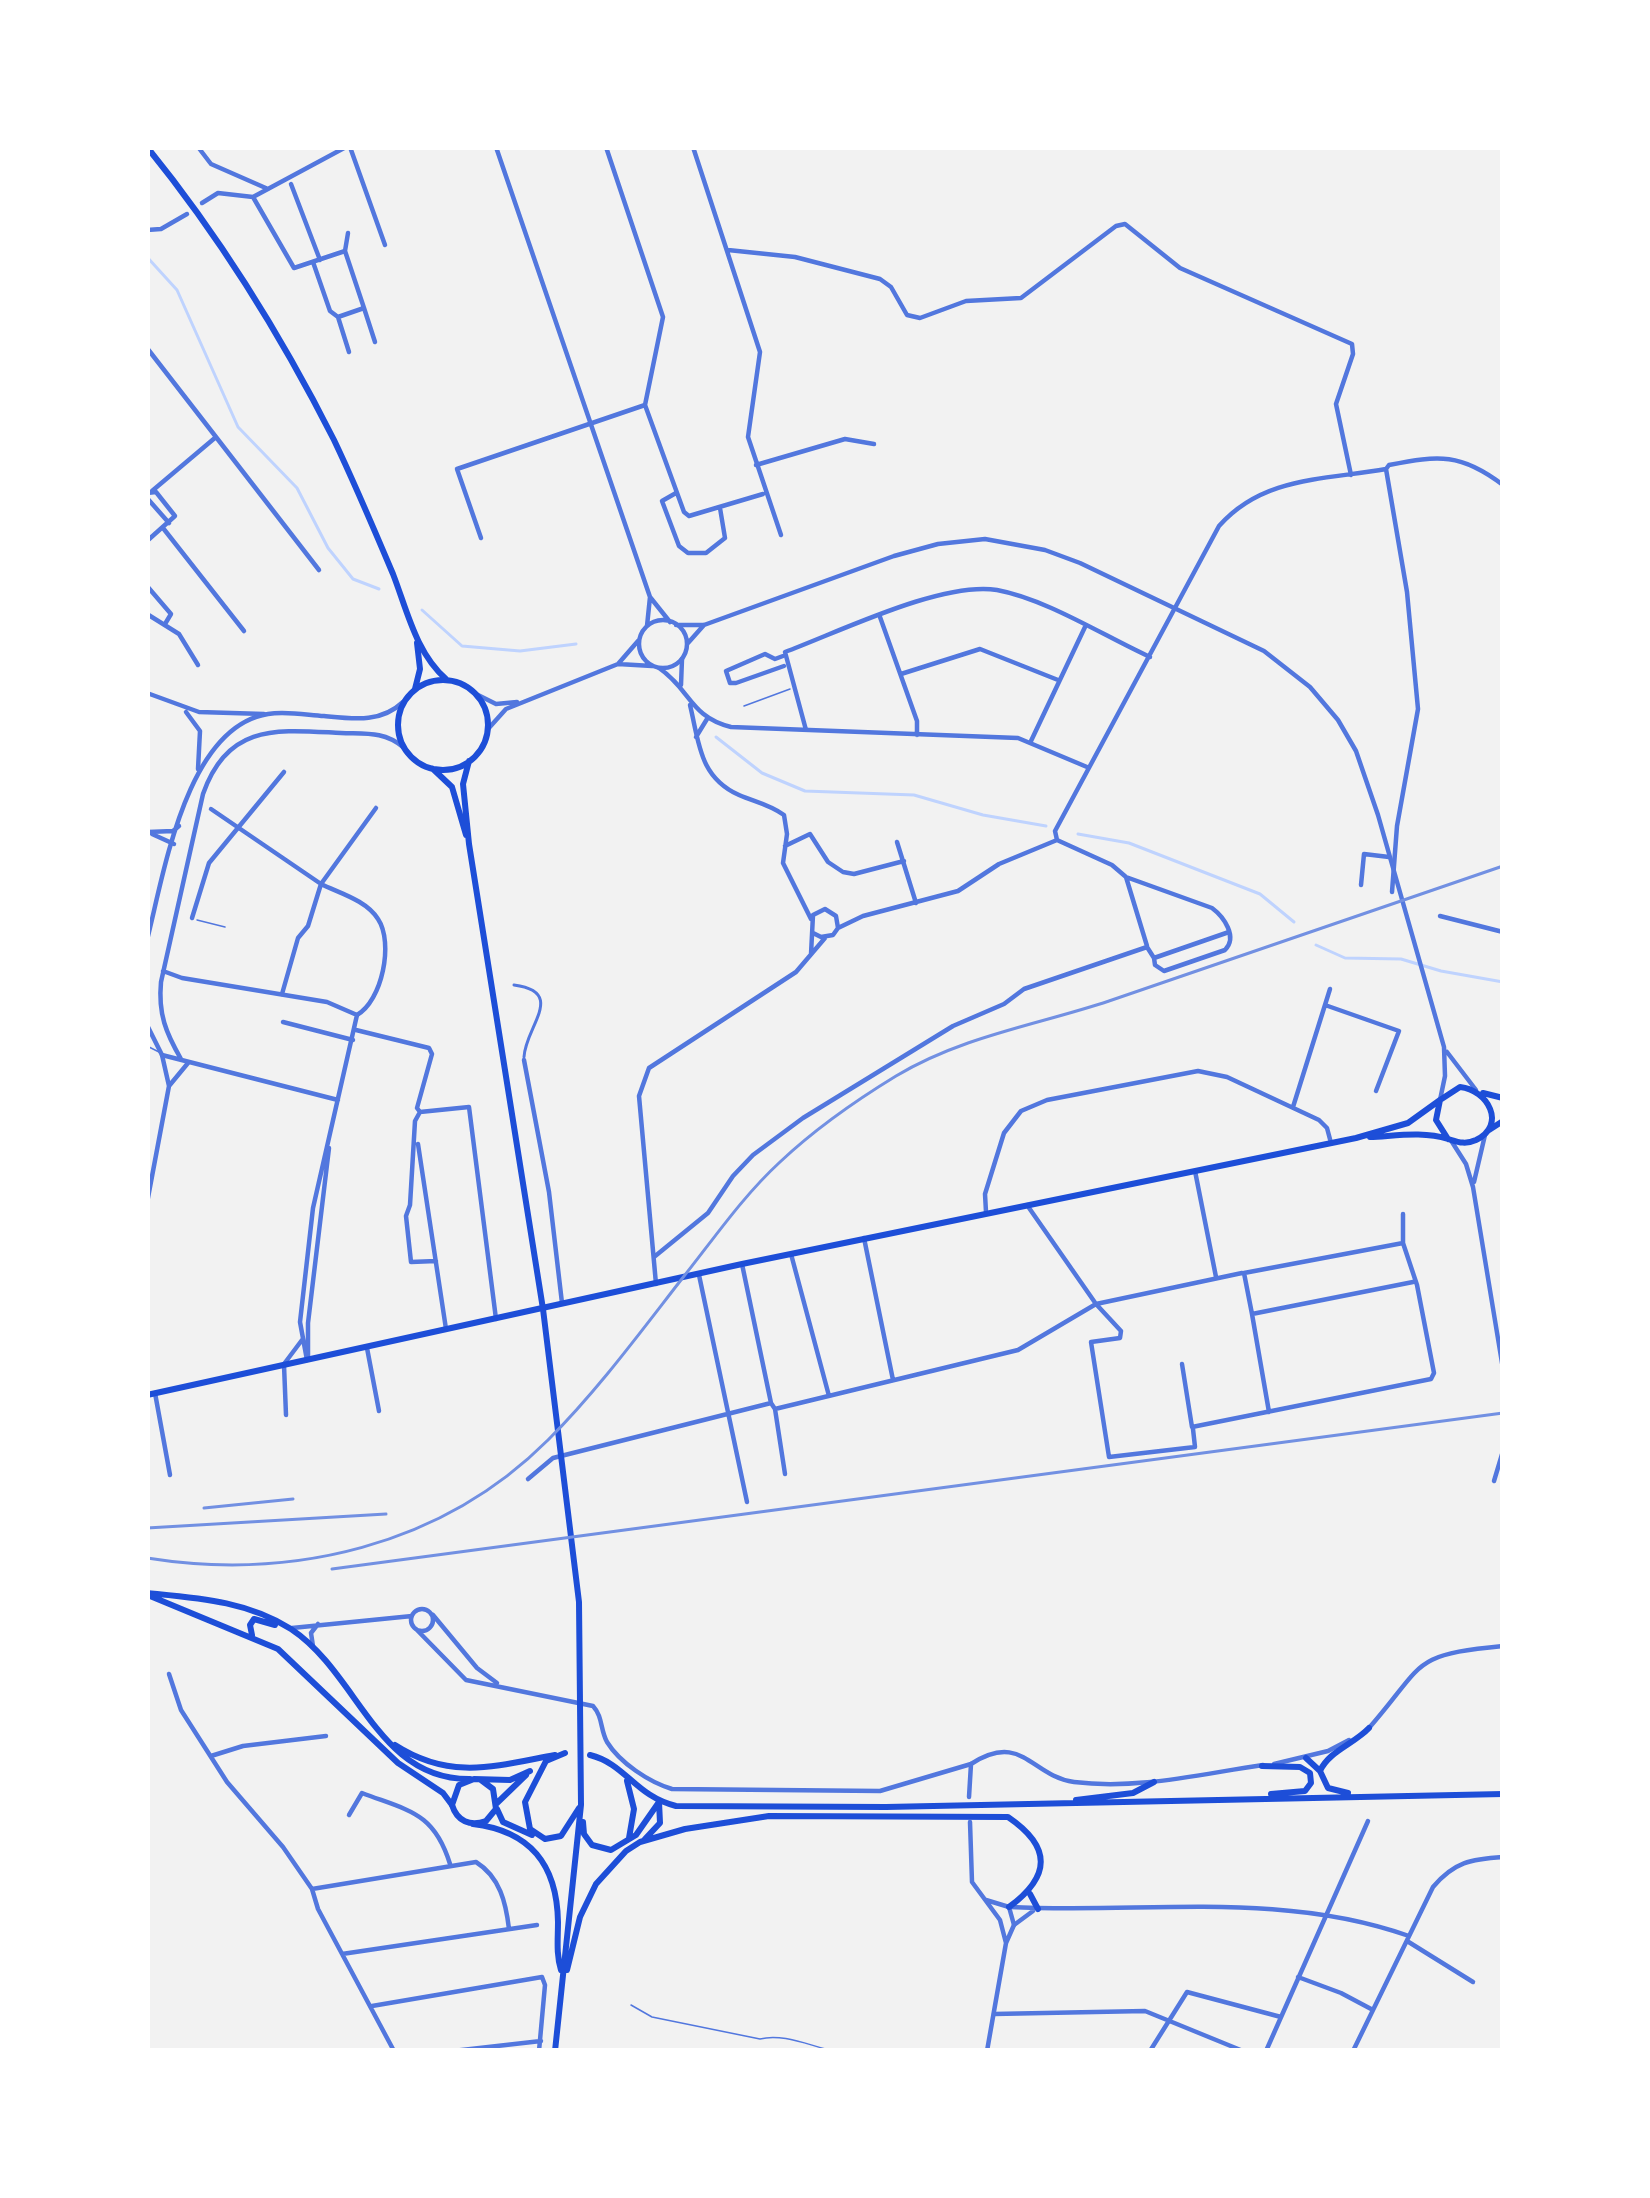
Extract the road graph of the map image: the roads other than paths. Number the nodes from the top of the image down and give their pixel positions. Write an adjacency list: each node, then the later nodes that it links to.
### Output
1 (147, 147): 54 (main road)
2 (198, 147): 8 (street)
3 (348, 147): 8 (street); 14 (street)
4 (496, 147): 24 (street)
5 (606, 147): 23 (street)
6 (693, 147): 15 (street)
7 (291, 184): 17 (street)
8 (268, 189): 9 (street)
9 (253, 196): 10 (street); 17 (street)
10 (202, 203)
11 (187, 214): 12 (street)
12 (147, 230)
13 (348, 233): 16 (street)
14 (385, 245)
15 (728, 250): 27 (street); 29 (street)
16 (345, 251): 17 (street); 18 (street)
17 (316, 261): 19 (street)
18 (364, 308): 19 (street); 20 (street)
19 (338, 317): 22 (street)
20 (375, 342)
21 (147, 348): 25 (street)
22 (349, 352)
23 (645, 405): 24 (street); 32 (street)
24 (590, 424): 40 (street); 44 (street)
25 (216, 437): 30 (street); 42 (street)
26 (874, 445): 27 (street)
27 (756, 465): 34 (street)
28 (1387, 469): 29 (street); 31 (street); 101 (street)
29 (1351, 476): 45 (street)
30 (165, 480): 33 (street); 35 (street)
31 (1503, 485)
32 (676, 493): 36 (street); 36 (street)
33 (149, 494): 35 (street); 37 (street)
34 (765, 494): 36 (street); 39 (street)
35 (163, 498): 37 (street)
36 (720, 508)
37 (170, 523): 38 (street)
38 (163, 528): 41 (street); 53 (street)
39 (781, 536)
40 (481, 538)
41 (147, 542)
42 (319, 570)
43 (147, 586): 49 (street)
44 (650, 597): 48 (street); 51 (street)
45 (1177, 608): 50 (street); 58 (street); 136 (street)
46 (147, 614): 49 (street)
47 (880, 617): 52 (street); 57 (street); 64 (street)
48 (673, 623): 50 (street); 51 (street); 56 (street)
49 (164, 625): 61 (street)
50 (704, 625): 56 (street)
51 (647, 626): 55 (street)
52 (1085, 627): 58 (street); 66 (street)
53 (244, 632)
54 (415, 634): 65 (main road); 68 (main road)
55 (640, 638): 60 (street); 63 (street)
56 (686, 645): 59 (street)
57 (784, 654): 62 (street); 62 (street)
58 (1150, 657): 86 (street)
59 (682, 659): 63 (street); 69 (street)
60 (618, 664): 63 (street); 73 (street)
61 (199, 665)
62 (785, 665): 67 (street)
63 (655, 667): 69 (street)
64 (901, 674): 66 (street); 81 (street)
65 (446, 680): 68 (main road); 71 (main road)
66 (1058, 680): 83 (street)
67 (794, 688): 75 (lane); 80 (street)
68 (415, 689): 72 (main road)
69 (682, 691): 74 (street)
70 (147, 693): 76 (street)
71 (476, 694): 73 (street); 79 (main road)
72 (403, 702): 77 (street); 84 (main road)
73 (522, 702): 79 (street)
74 (689, 704): 78 (street); 82 (street)
75 (744, 706)
76 (182, 709): 77 (street); 88 (street)
77 (268, 714): 88 (street)
78 (707, 719): 80 (street); 82 (street)
79 (488, 729): 85 (main road)
80 (806, 730): 81 (street)
81 (917, 735): 83 (street)
82 (696, 737): 99 (street)
83 (1031, 741): 86 (street)
84 (403, 747): 87 (main road); 100 (street)
85 (470, 761): 87 (main road); 98 (main road)
86 (1087, 767): 95 (street)
87 (431, 768): 98 (main road)
88 (198, 769): 92 (street)
89 (284, 772): 93 (street)
90 (376, 808): 104 (street)
91 (212, 809): 93 (street)
92 (179, 826): 94 (street); 97 (street)
93 (237, 827): 104 (street); 113 (street)
94 (148, 832): 97 (street)
95 (1057, 840): 103 (street); 108 (street)
96 (897, 842): 102 (street)
97 (174, 844): 100 (street); 120 (street)
98 (469, 844): 237 (main road)
99 (784, 846): 102 (street); 107 (street)
100 (189, 848): 125 (street)
101 (1395, 857): 105 (street); 106 (street)
102 (904, 861): 108 (street)
103 (1126, 877): 118 (street); 122 (street)
104 (320, 884): 128 (street); 130 (street)
105 (1361, 885)
106 (1392, 892)
107 (802, 895): 109 (street); 114 (street)
108 (916, 903): 111 (street)
109 (820, 910): 110 (street); 114 (street)
110 (836, 916): 111 (street); 116 (street)
111 (863, 916): 116 (street)
112 (1440, 916): 119 (street)
113 (193, 918): 115 (lane)
114 (811, 919): 117 (street)
115 (225, 927)
116 (838, 928): 121 (street)
117 (813, 932): 121 (street); 124 (street)
118 (1229, 932): 123 (street); 123 (street)
119 (1503, 932)
120 (148, 934)
121 (825, 938): 124 (street)
122 (1147, 947): 123 (street); 164 (street)
123 (1154, 958)
124 (809, 960): 164 (street)
125 (164, 971): 128 (street); 138 (street)
126 (514, 985): 139 (street)
127 (1330, 989): 129 (street)
128 (282, 994): 130 (street)
129 (1325, 1005): 143 (street); 147 (street)
130 (357, 1015): 133 (street)
131 (283, 1022): 134 (street)
132 (147, 1025): 137 (street)
133 (356, 1030): 134 (street); 148 (street)
134 (352, 1040): 145 (street)
135 (147, 1046): 137 (lane)
136 (1444, 1047): 142 (street); 146 (street)
137 (160, 1053): 138 (street); 141 (street)
138 (182, 1060): 140 (street)
139 (524, 1060): 173 (street)
140 (192, 1061): 141 (street); 145 (street)
141 (170, 1086): 157 (street)
142 (1477, 1090): 144 (main road); 146 (main road); 151 (main road)
143 (1376, 1091)
144 (1503, 1098)
145 (338, 1100): 177 (street)
146 (1440, 1100): 152 (main road); 153 (main road)
147 (1293, 1107): 154 (street); 159 (street)
148 (420, 1112): 150 (street); 175 (street)
149 (1503, 1121): 151 (main road)
150 (416, 1132): 165 (street); 165 (street)
151 (1486, 1132): 153 (main road); 156 (street)
152 (1356, 1138): 153 (main road); 154 (main road)
153 (1448, 1138): 156 (street)
154 (1331, 1143): 155 (main road)
155 (1195, 1169): 158 (main road); 169 (street)
156 (1473, 1187): 179 (street)
157 (147, 1203)
158 (1027, 1205): 159 (main road); 172 (street)
159 (986, 1213): 161 (main road)
160 (1403, 1214): 162 (street)
161 (865, 1238): 163 (main road); 185 (street)
162 (1403, 1243): 167 (street); 170 (street)
163 (791, 1254): 166 (main road); 187 (street)
164 (654, 1257): 171 (street)
165 (436, 1261): 176 (street)
166 (742, 1264): 168 (main road); 188 (street)
167 (1244, 1273): 169 (street); 174 (street)
168 (698, 1275): 171 (main road); 191 (street)
169 (1216, 1277): 172 (street)
170 (1413, 1282): 174 (street); 190 (street)
171 (656, 1284): 173 (main road)
172 (1096, 1304): 185 (street); 193 (street)
173 (562, 1305): 175 (main road)
174 (1252, 1314): 190 (street)
175 (496, 1319): 176 (main road)
176 (446, 1330): 178 (main road)
177 (305, 1341): 180 (street); 181 (street); 183 (street)
178 (367, 1348): 180 (main road); 189 (street)
179 (1500, 1348): 184 (street)
180 (321, 1357): 181 (main road)
181 (307, 1360): 183 (main road)
182 (1182, 1364): 193 (street)
183 (284, 1365): 186 (main road); 192 (street)
184 (1503, 1369)
185 (893, 1380): 187 (street)
186 (151, 1394): 196 (street)
187 (829, 1396): 188 (street)
188 (773, 1406): 191 (street); 195 (street)
189 (379, 1411)
190 (1269, 1412): 193 (street)
191 (728, 1414): 197 (street); 199 (street)
192 (286, 1415)
193 (1192, 1426)
194 (1502, 1454): 198 (street)
195 (785, 1474)
196 (170, 1475)
197 (528, 1479)
198 (1494, 1481)
199 (747, 1502)
200 (147, 1594): 204 (main road); 206 (main road)
201 (433, 1615): 202 (street); 205 (street); 210 (street)
202 (412, 1616): 203 (street); 205 (street)
203 (318, 1624): 204 (street); 208 (street)
204 (287, 1627): 206 (main road); 208 (main road)
205 (416, 1629): 212 (street)
206 (253, 1636): 213 (main road)
207 (1503, 1646): 215 (street)
208 (313, 1647): 209 (main road)
209 (326, 1660): 213 (main road); 216 (main road)
210 (472, 1661): 212 (street); 214 (street)
211 (169, 1674): 219 (street)
212 (457, 1674): 214 (street)
213 (310, 1676): 236 (main road)
214 (502, 1685): 222 (street)
215 (1369, 1727): 220 (street); 225 (main road)
216 (380, 1734): 221 (main road); 227 (main road)
217 (326, 1736): 219 (street)
218 (590, 1755): 226 (main road)
219 (211, 1756): 249 (street)
220 (1306, 1758): 223 (street); 225 (main road)
221 (546, 1761): 224 (main road); 244 (main road)
222 (971, 1764): 228 (street); 231 (street)
223 (1262, 1766): 228 (street); 232 (main road)
224 (530, 1771): 227 (main road); 235 (main road)
225 (1320, 1771): 230 (main road)
226 (626, 1777): 233 (main road); 245 (main road)
227 (477, 1780): 235 (main road); 236 (main road)
228 (1154, 1783): 234 (main road)
229 (1503, 1794): 230 (main road)
230 (1363, 1796): 232 (main road)
231 (969, 1797)
232 (1243, 1798): 234 (main road)
233 (659, 1802): 238 (main road); 245 (main road); 246 (main road)
234 (1064, 1803): 238 (main road)
235 (497, 1804): 243 (main road); 244 (main road)
236 (452, 1805): 243 (main road)
237 (581, 1805): 244 (main road); 245 (main road); 263 (main road)
238 (975, 1805): 240 (main road)
239 (349, 1815): 248 (street)
240 (859, 1816): 246 (main road); 250 (main road)
241 (1368, 1821): 254 (street)
242 (970, 1822): 251 (street)
243 (473, 1824): 263 (main road)
244 (537, 1837)
245 (628, 1839)
246 (640, 1842): 263 (main road)
247 (1503, 1857): 259 (street)
248 (450, 1864): 249 (street); 257 (street)
249 (312, 1889): 261 (street)
250 (1031, 1891): 252 (main road); 253 (main road)
251 (982, 1898): 252 (street); 258 (street)
252 (1009, 1907): 253 (street); 255 (street); 258 (street)
253 (1038, 1909): 254 (street); 255 (street)
254 (1324, 1916): 259 (street); 262 (street)
255 (1014, 1924): 260 (street)
256 (537, 1925): 257 (street)
257 (509, 1929): 261 (street)
258 (1004, 1930): 260 (street)
259 (1408, 1939): 264 (street); 267 (street)
260 (1006, 1943): 268 (street)
261 (342, 1954): 266 (street)
262 (1298, 1977): 267 (street); 269 (street)
263 (563, 1978): 276 (main road)
264 (1473, 1982)
265 (631, 2005): 277 (lane)
266 (372, 2006): 271 (street); 273 (street)
267 (1373, 2010): 283 (street)
268 (994, 2014): 270 (street); 279 (street)
269 (1281, 2017): 270 (street); 282 (street)
270 (1170, 2019): 280 (street); 281 (street)
271 (541, 2041): 274 (street); 275 (street)
272 (969, 2050): 278 (lane)
273 (394, 2051)
274 (453, 2051)
275 (539, 2051)
276 (555, 2051)
277 (834, 2051)
278 (959, 2051)
279 (987, 2051)
280 (1150, 2051)
281 (1243, 2051)
282 (1267, 2051)
283 (1353, 2051)

